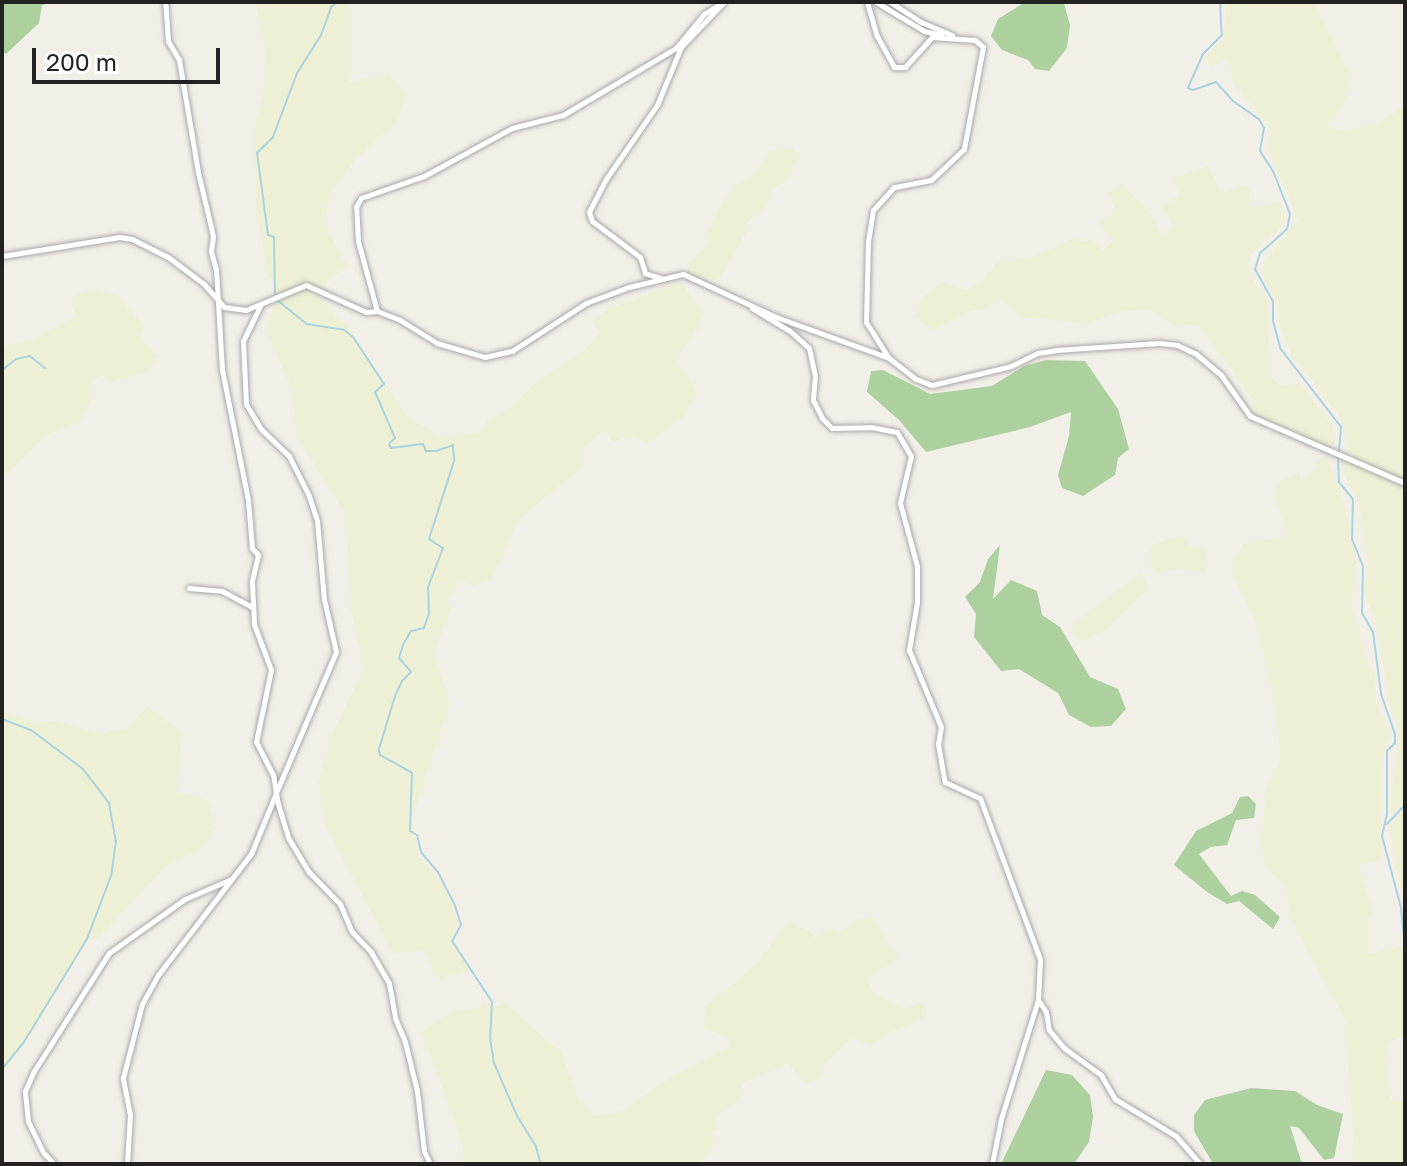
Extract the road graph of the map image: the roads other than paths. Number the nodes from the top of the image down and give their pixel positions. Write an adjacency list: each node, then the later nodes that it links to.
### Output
1 (165, 2): 10 (street)
2 (724, 2): 9 (street); 13 (street)
3 (867, 2): 6 (street)
4 (876, 2): 6 (street)
5 (890, 2): 7 (street)
6 (947, 36): 7 (street)
7 (955, 36): 14 (street)
8 (2, 256): 10 (street)
9 (664, 279): 12 (street); 13 (street)
10 (215, 299): 11 (street); 17 (street)
11 (262, 303): 13 (street); 18 (street)
12 (749, 304): 14 (street); 20 (street)
13 (377, 311)
14 (889, 358): 15 (street)
15 (1405, 483)
16 (189, 588): 17 (street)
17 (253, 607): 18 (street)
18 (276, 793): 19 (street); 23 (street)
19 (233, 878): 21 (street); 22 (street)
20 (1038, 1000): 24 (street); 25 (street)
21 (54, 1164)
22 (127, 1164)
23 (430, 1164)
24 (992, 1164)
25 (1200, 1164)

